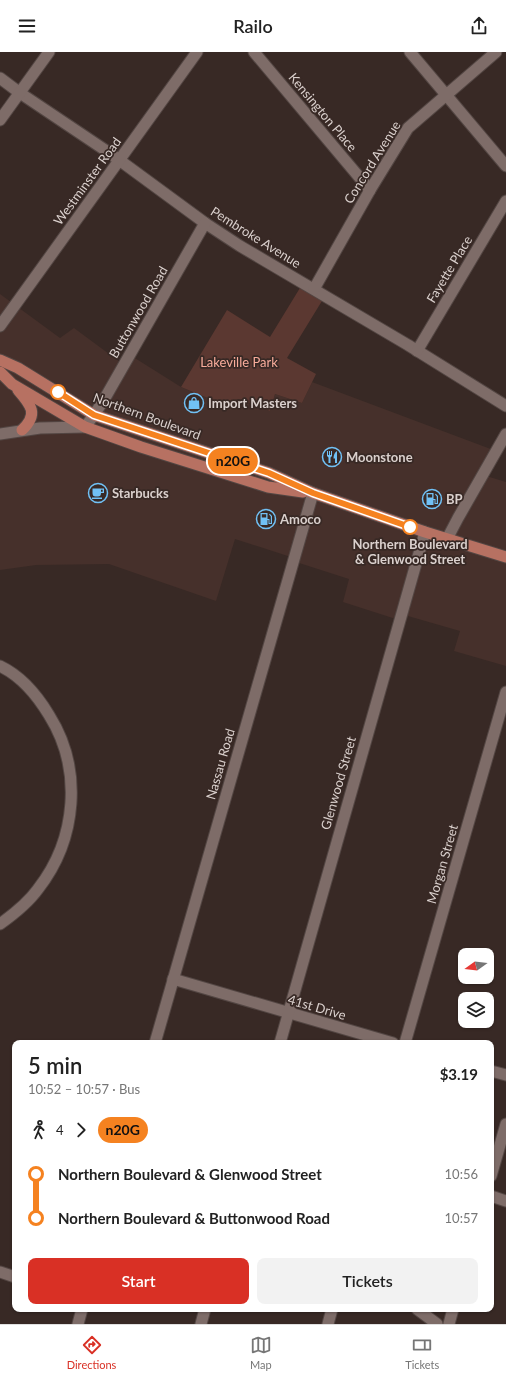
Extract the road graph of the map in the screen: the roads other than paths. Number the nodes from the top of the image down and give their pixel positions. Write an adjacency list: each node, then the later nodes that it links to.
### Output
1 (49, 52): 7 (street)
2 (197, 52): 10 (street, Westminster Road)
3 (254, 52): 12 (street, Kensington Place)
4 (410, 52): 8 (street)
5 (496, 52): 8 (street, Concord Avenue)
6 (0, 78): 7 (street, Pembroke Avenue)
7 (20, 93): 9 (street); 10 (street, Pembroke Avenue)
8 (446, 94): 11 (street); 12 (street, Concord Avenue)
9 (0, 120)
10 (119, 160): 14 (street, Pembroke Avenue); 16 (street, Westminster Road)
11 (506, 166)
12 (370, 190): 15 (street, Concord Avenue)
13 (506, 201): 17 (street, Fayette Place)
14 (205, 223): 15 (street, Pembroke Avenue); 22 (street, Buttonwood Road)
15 (314, 289): 17 (street, Pembroke Avenue)
16 (0, 326)
17 (417, 350): 21 (street, Pembroke Avenue)
18 (0, 360): 22 (main road, Northern Boulevard)
19 (0, 372): 20 (main road, Northern Boulevard)
20 (12, 384): 23 (main road, Northern Boulevard); 24 (main road)
21 (506, 406)
22 (94, 415): 23 (street, Buttonwood Road); 27 (main road, Northern Boulevard)
23 (85, 427): 24 (street); 27 (main road, Northern Boulevard)
24 (22, 430): 25 (street)
25 (0, 434)
26 (506, 434): 29 (street)
27 (313, 493): 28 (main road, Northern Boulevard); 34 (street, Nassau Road)
28 (424, 532): 29 (main road, Northern Boulevard); 35 (street, Glenwood Street)
29 (447, 539): 30 (main road, Northern Boulevard)
30 (506, 558)
31 (0, 666): 33 (street)
32 (506, 692): 39 (street, Morgan Street)
33 (0, 924)
34 (173, 979): 35 (street, 41st Drive); 36 (street, Nassau Road)
35 (288, 1013): 37 (street, Glenwood Street); 38 (street, 41st Drive)
36 (156, 1040)
37 (281, 1040)
38 (382, 1040)
39 (406, 1040)
40 (494, 1072): 41 (street)
41 (506, 1075)
42 (506, 1124): 43 (street)
43 (494, 1166)
44 (494, 1197): 45 (street)
45 (506, 1201)
46 (0, 1272): 47 (street)
47 (12, 1276)
48 (81, 1312): 53 (street)
49 (204, 1312): 54 (street)
50 (331, 1312): 55 (street)
51 (421, 1312): 56 (street)
52 (452, 1312): 57 (street)
53 (78, 1324)
54 (201, 1324)
55 (328, 1324)
56 (437, 1324)
57 (449, 1324)

